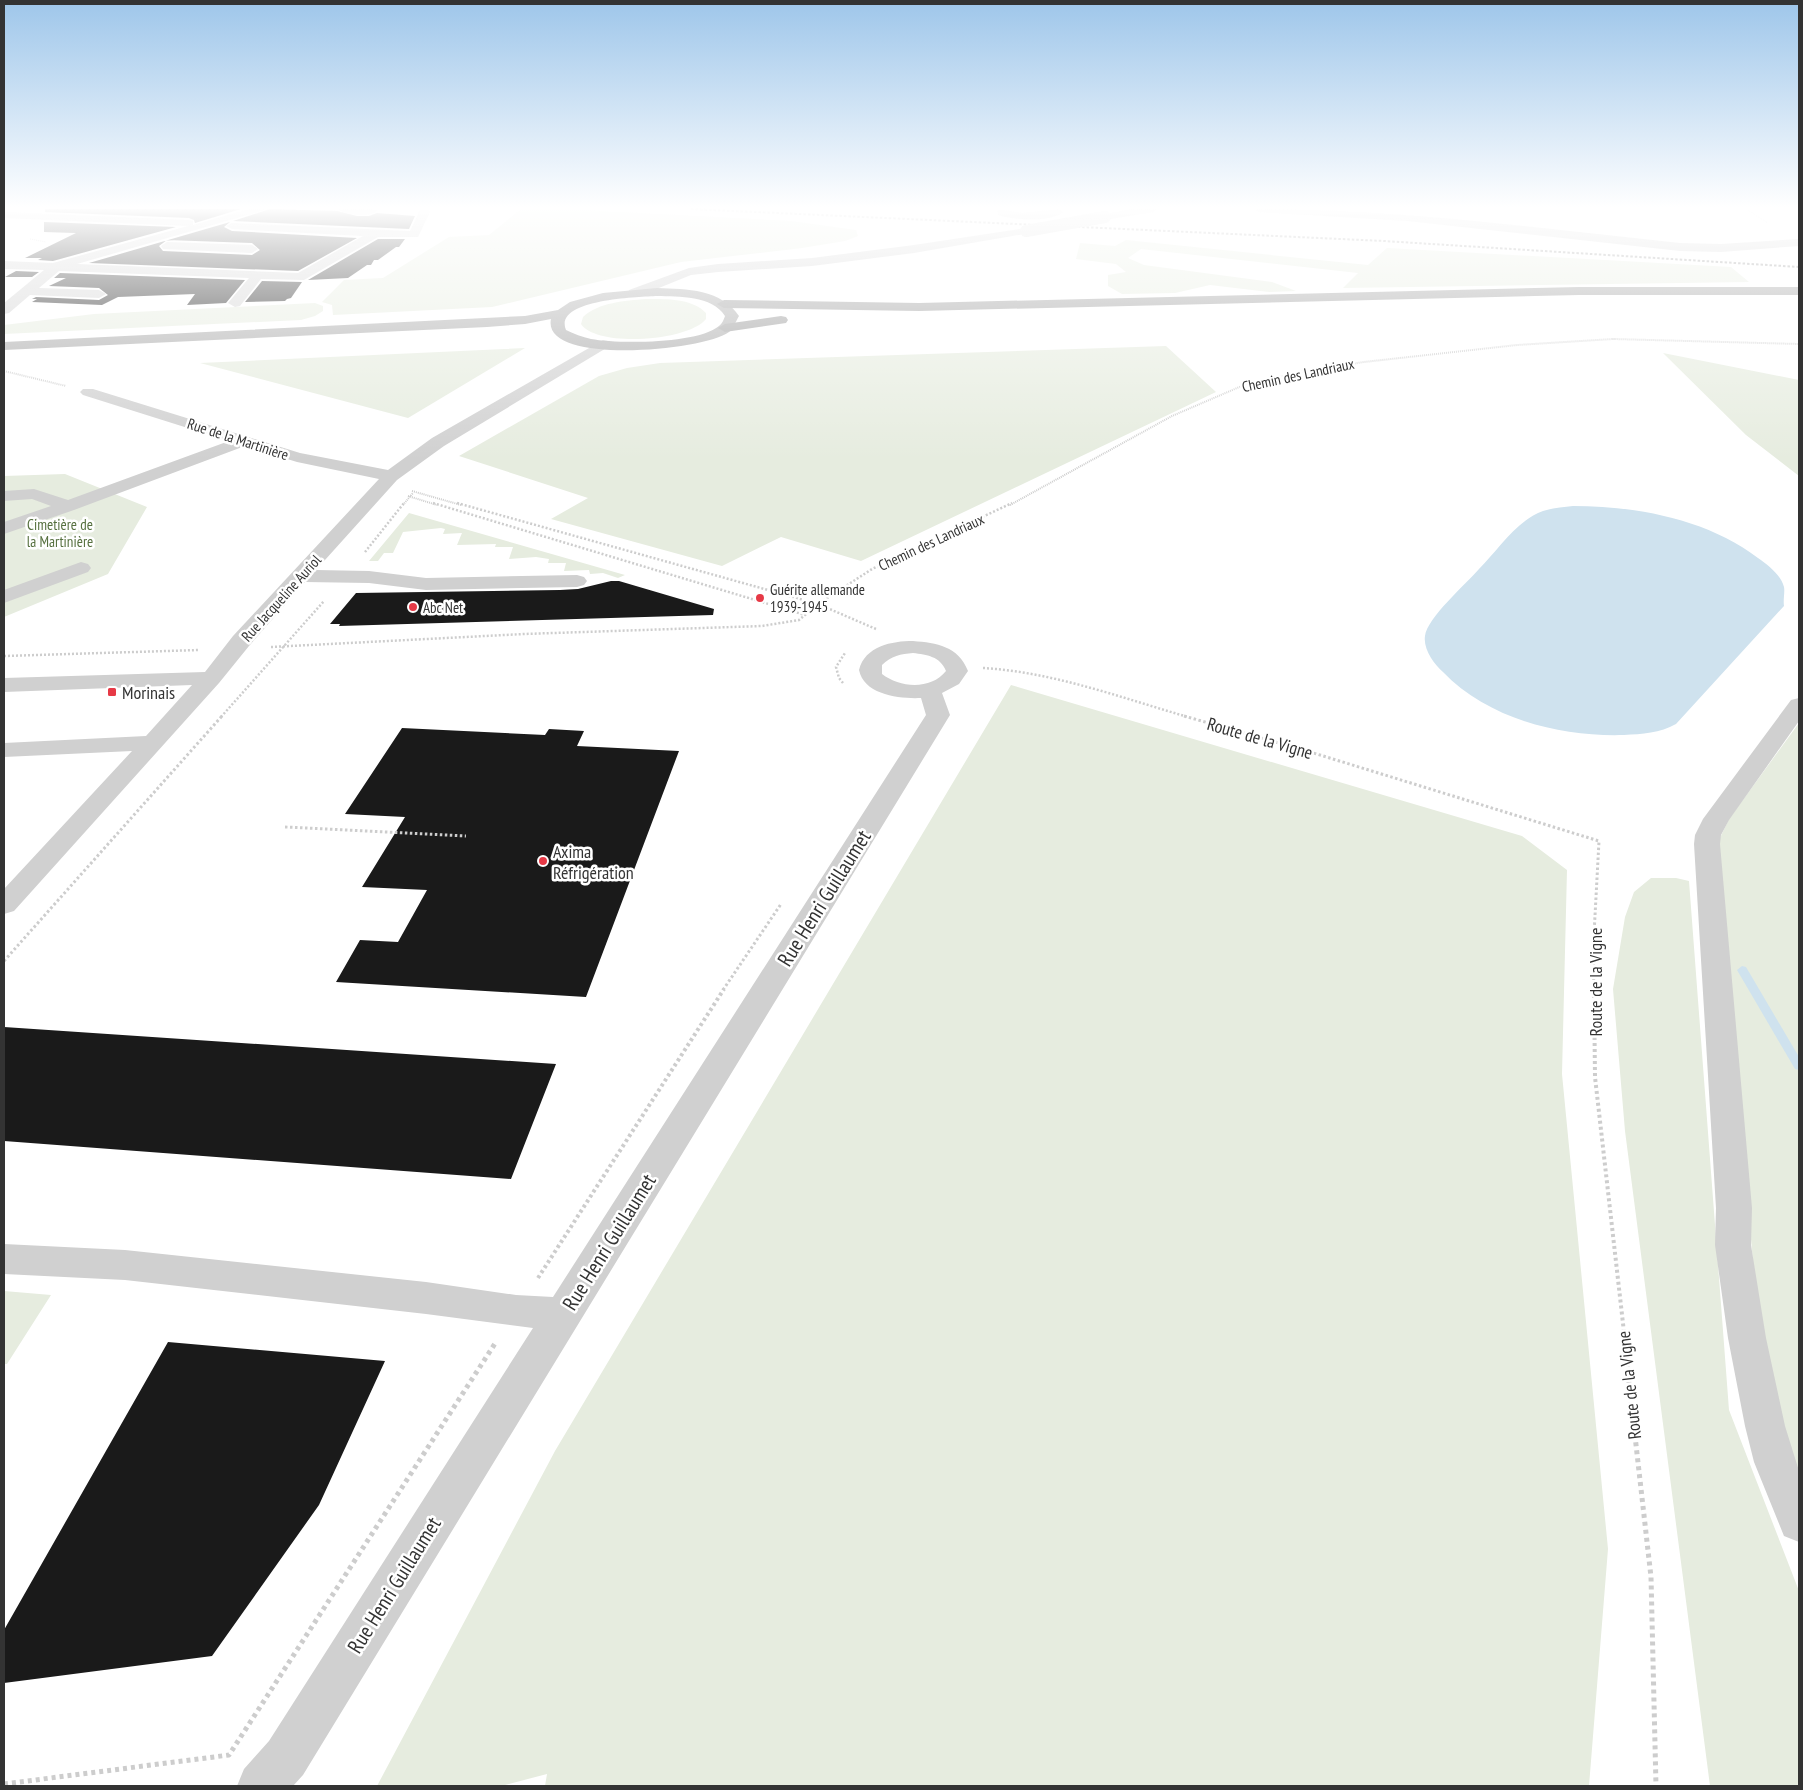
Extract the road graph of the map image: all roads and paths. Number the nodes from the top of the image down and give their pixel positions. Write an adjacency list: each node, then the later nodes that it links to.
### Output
1 (24, 293): 14 (street)
2 (63, 293): 8 (street)
3 (244, 293): 12 (street)
4 (638, 293): 9 (street)
5 (651, 293): 9 (main road)
6 (664, 293): 10 (main road)
7 (1515, 293): 13 (highway)
8 (99, 294)
9 (634, 294): 15 (main road)
10 (695, 295): 13 (main road)
11 (1799, 299): 16 (highway)
12 (235, 303)
13 (724, 304): 16 (main road)
14 (4, 310)
15 (562, 313): 17 (main road); 20 (main road)
16 (725, 328): 18 (main road)
17 (560, 332): 18 (main road); 21 (main road)
18 (603, 344): 26 (street, Rue Jacqueline Auriol)
19 (1799, 344): 40 (path, Chemin des Landriaux)
20 (4, 346)
21 (4, 353)
22 (4, 371): 23 (path)
23 (71, 388)
24 (88, 392): 25 (street, Rue de la Martinière)
25 (244, 441): 26 (street, Rue de la Martinière); 32 (street)
26 (391, 476): 35 (street, Rue Jacqueline Auriol)
27 (408, 491): 28 (path)
28 (414, 492): 31 (path); 40 (path)
29 (403, 495): 31 (path)
30 (4, 496): 32 (street)
31 (410, 497): 36 (path); 42 (path)
32 (68, 506): 33 (street)
33 (5, 527)
34 (81, 568): 38 (street)
35 (301, 576): 36 (street); 49 (street, Rue Jacqueline Auriol)
36 (346, 577): 37 (street); 44 (path)
37 (577, 580)
38 (28, 588): 39 (street); 41 (street)
39 (4, 597)
40 (818, 604): 42 (path, Chemin des Landriaux); 43 (path)
41 (4, 610)
42 (805, 615): 44 (path)
43 (874, 634)
44 (281, 646): 45 (path); 60 (path)
45 (262, 647)
46 (207, 649): 48 (path)
47 (848, 649): 52 (path)
48 (4, 656)
49 (211, 678): 51 (street); 54 (street, Rue Jacqueline Auriol)
50 (944, 681): 63 (street, Rue Henri Guillaumet); 67 (path, Route de la Vigne)
51 (4, 685)
52 (845, 685)
53 (1799, 705): 64 (street)
54 (152, 743): 55 (street); 59 (street, Rue Jacqueline Auriol)
55 (4, 750)
56 (285, 827): 57 (path)
57 (466, 836)
58 (787, 896): 62 (path)
59 (4, 905)
60 (4, 961)
61 (4, 1259): 62 (street)
62 (516, 1312): 63 (street); 65 (path)
63 (564, 1314): 66 (street, Rue Henri Guillaumet)
64 (1799, 1520)
65 (4, 1784)
66 (261, 1786)
67 (1656, 1786)

